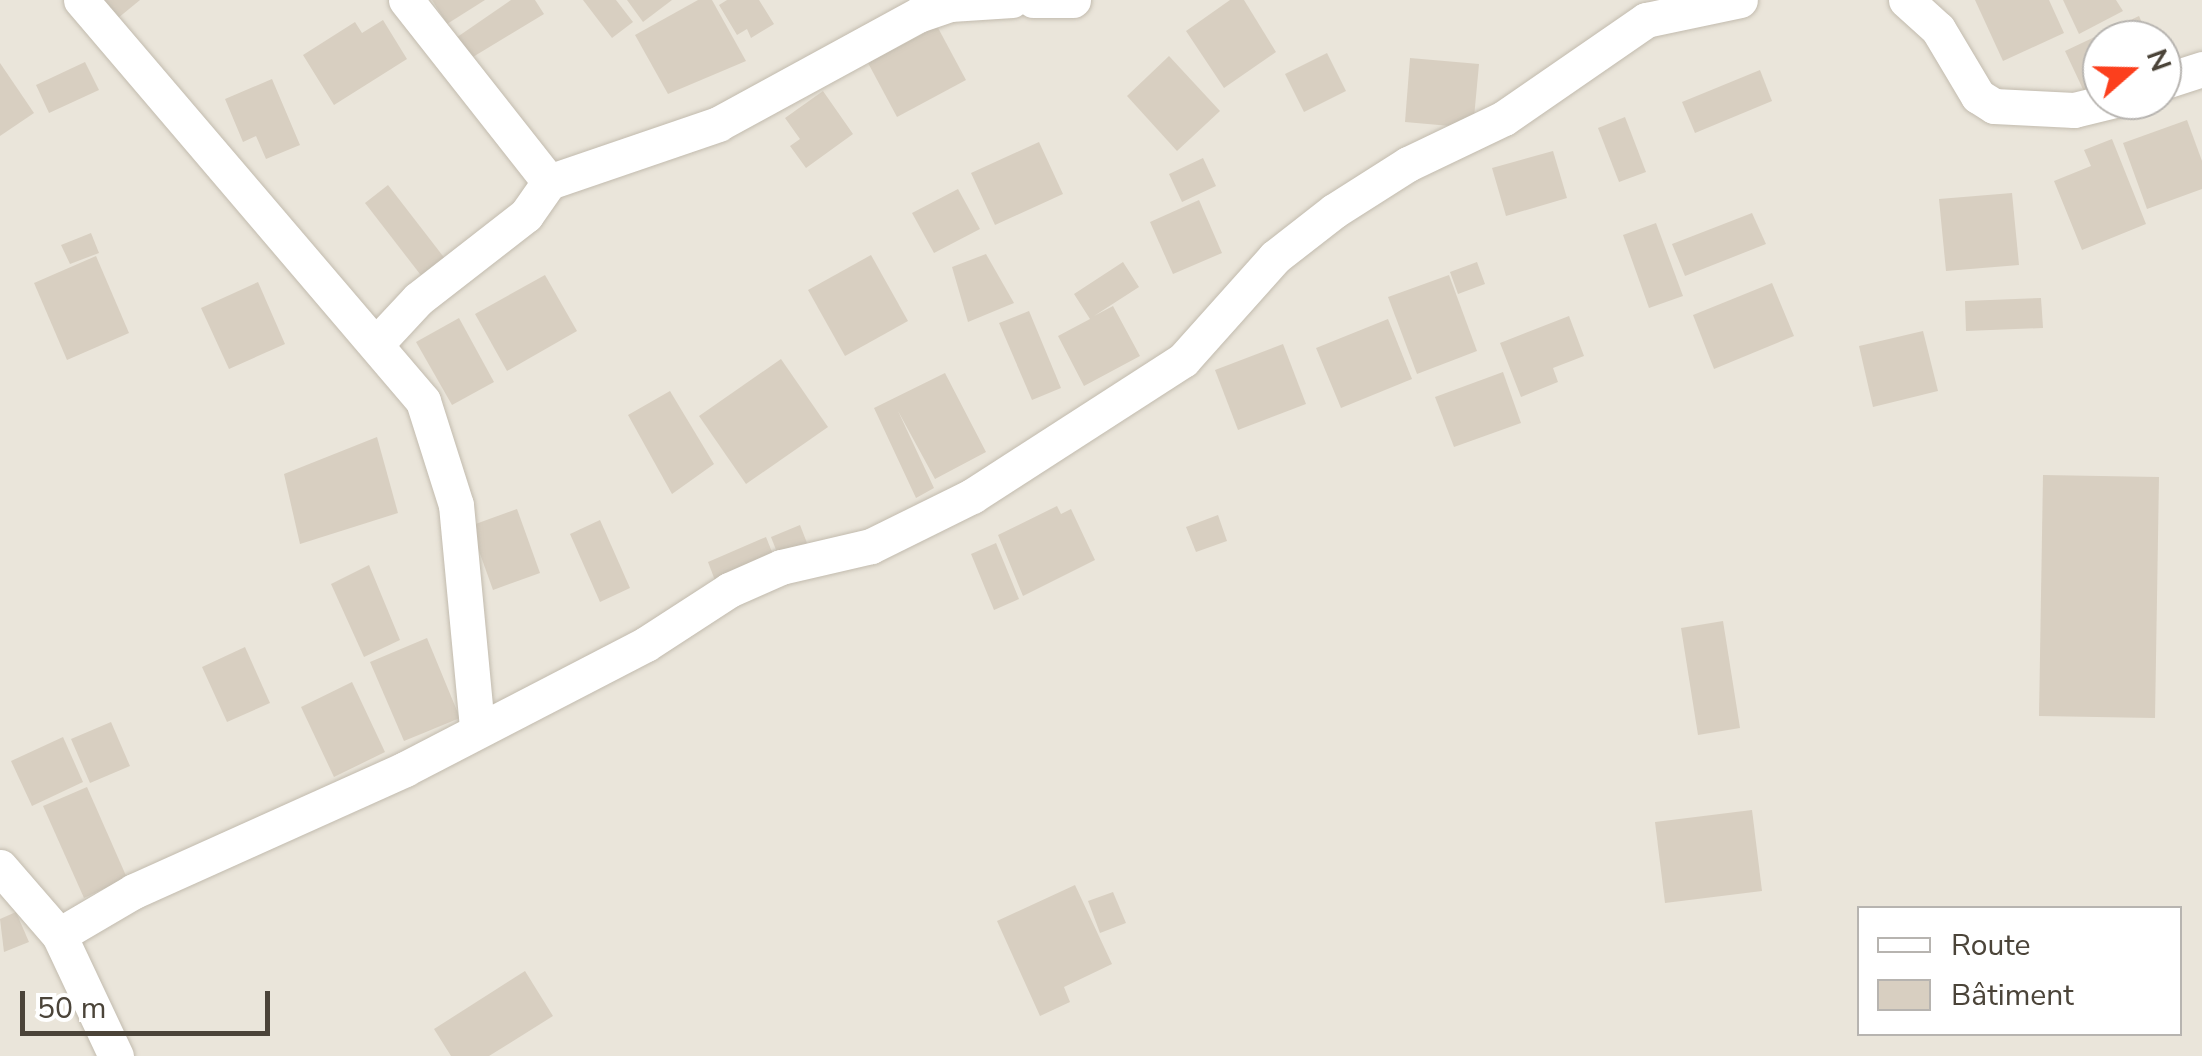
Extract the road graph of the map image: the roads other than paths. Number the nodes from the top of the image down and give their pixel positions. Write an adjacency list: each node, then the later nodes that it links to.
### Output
1 (81, 0): 10 (street)
2 (406, 0): 9 (street)
3 (1012, 0): 9 (street)
4 (1034, 0): 5 (street)
5 (1073, 0)
6 (1740, 0): 11 (street)
7 (1906, 0): 8 (street)
8 (2082, 108)
9 (550, 182): 10 (street)
10 (378, 343): 11 (street)
11 (477, 726): 13 (street)
12 (0, 867): 13 (street)
13 (58, 935): 14 (street)
14 (116, 1056)

